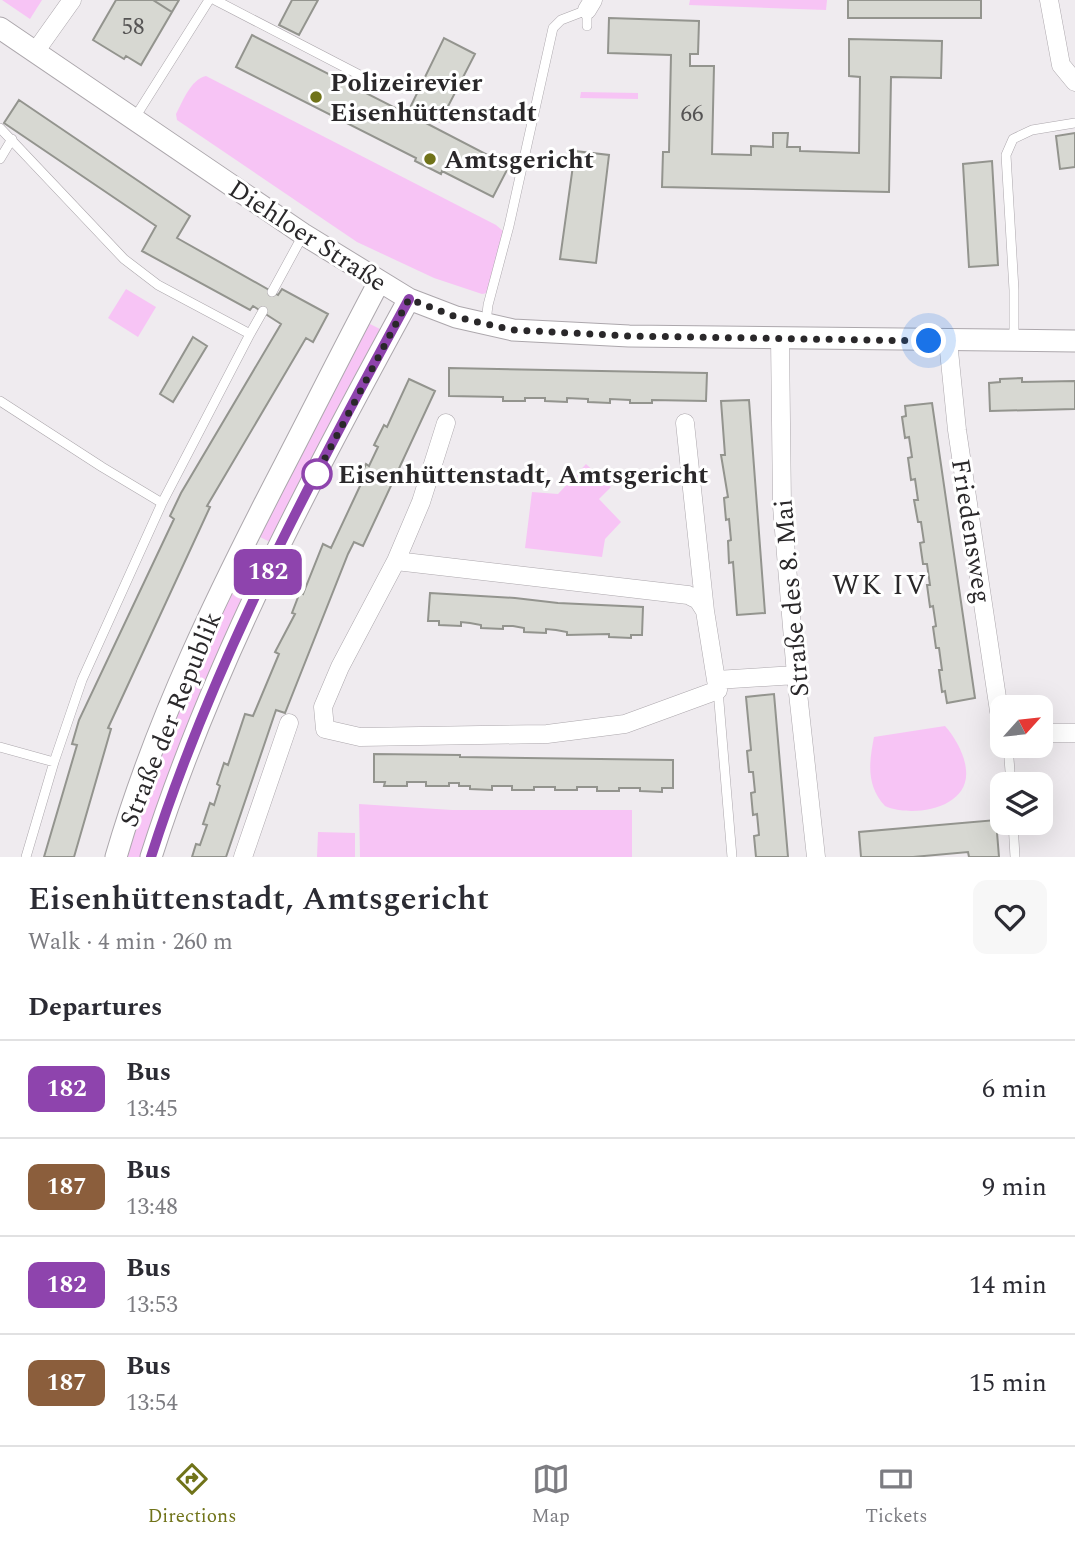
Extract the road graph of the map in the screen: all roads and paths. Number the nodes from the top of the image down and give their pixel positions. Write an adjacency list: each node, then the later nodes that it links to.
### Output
1 (72, 0): 7 (street)
2 (209, 0): 10 (lane)
3 (215, 0): 9 (lane)
4 (1049, 0): 8 (street)
5 (589, 12): 20 (lane)
6 (0, 28): 7 (street, Diehloer Straße)
7 (35, 52): 10 (street, Diehloer Straße)
8 (1075, 82)
9 (377, 84)
10 (134, 119): 15 (street, Diehloer Straße)
11 (1075, 123): 24 (lane)
12 (0, 128): 13 (lane)
13 (12, 139): 14 (lane); 21 (lane)
14 (0, 159)
15 (303, 234): 16 (street, Diehloer Straße); 17 (lane)
16 (379, 282): 18 (street, Diehloer Straße); 42 (street, Straße der Republik)
17 (272, 292)
18 (409, 299): 20 (street, Diehloer Straße); 43 (street, Straße der Republik)
19 (262, 311): 21 (lane)
20 (485, 324): 22 (street, Diehloer Straße)
21 (250, 334): 29 (lane)
22 (780, 338): 23 (street, Diehloer Straße); 32 (street, Straße des 8. Mai)
23 (948, 341): 24 (street, Diehloer Straße); 34 (street, Friedensweg)
24 (1014, 341): 25 (street, Diehloer Straße)
25 (1075, 341)
26 (0, 401): 29 (lane)
27 (446, 423): 30 (street)
28 (685, 423): 31 (street)
29 (162, 503): 39 (lane)
30 (396, 561): 31 (street); 33 (street)
31 (705, 611): 33 (street)
32 (796, 675): 33 (street); 46 (street, Straße des 8. Mai)
33 (717, 685): 45 (lane)
34 (997, 695)
35 (289, 723): 44 (street)
36 (1054, 733): 37 (street)
37 (1075, 733)
38 (0, 747): 39 (lane)
39 (54, 762): 41 (lane)
40 (1014, 835): 47 (lane)
41 (26, 857)
42 (116, 857)
43 (151, 857)
44 (243, 857)
45 (732, 857)
46 (816, 857)
47 (1015, 857)

